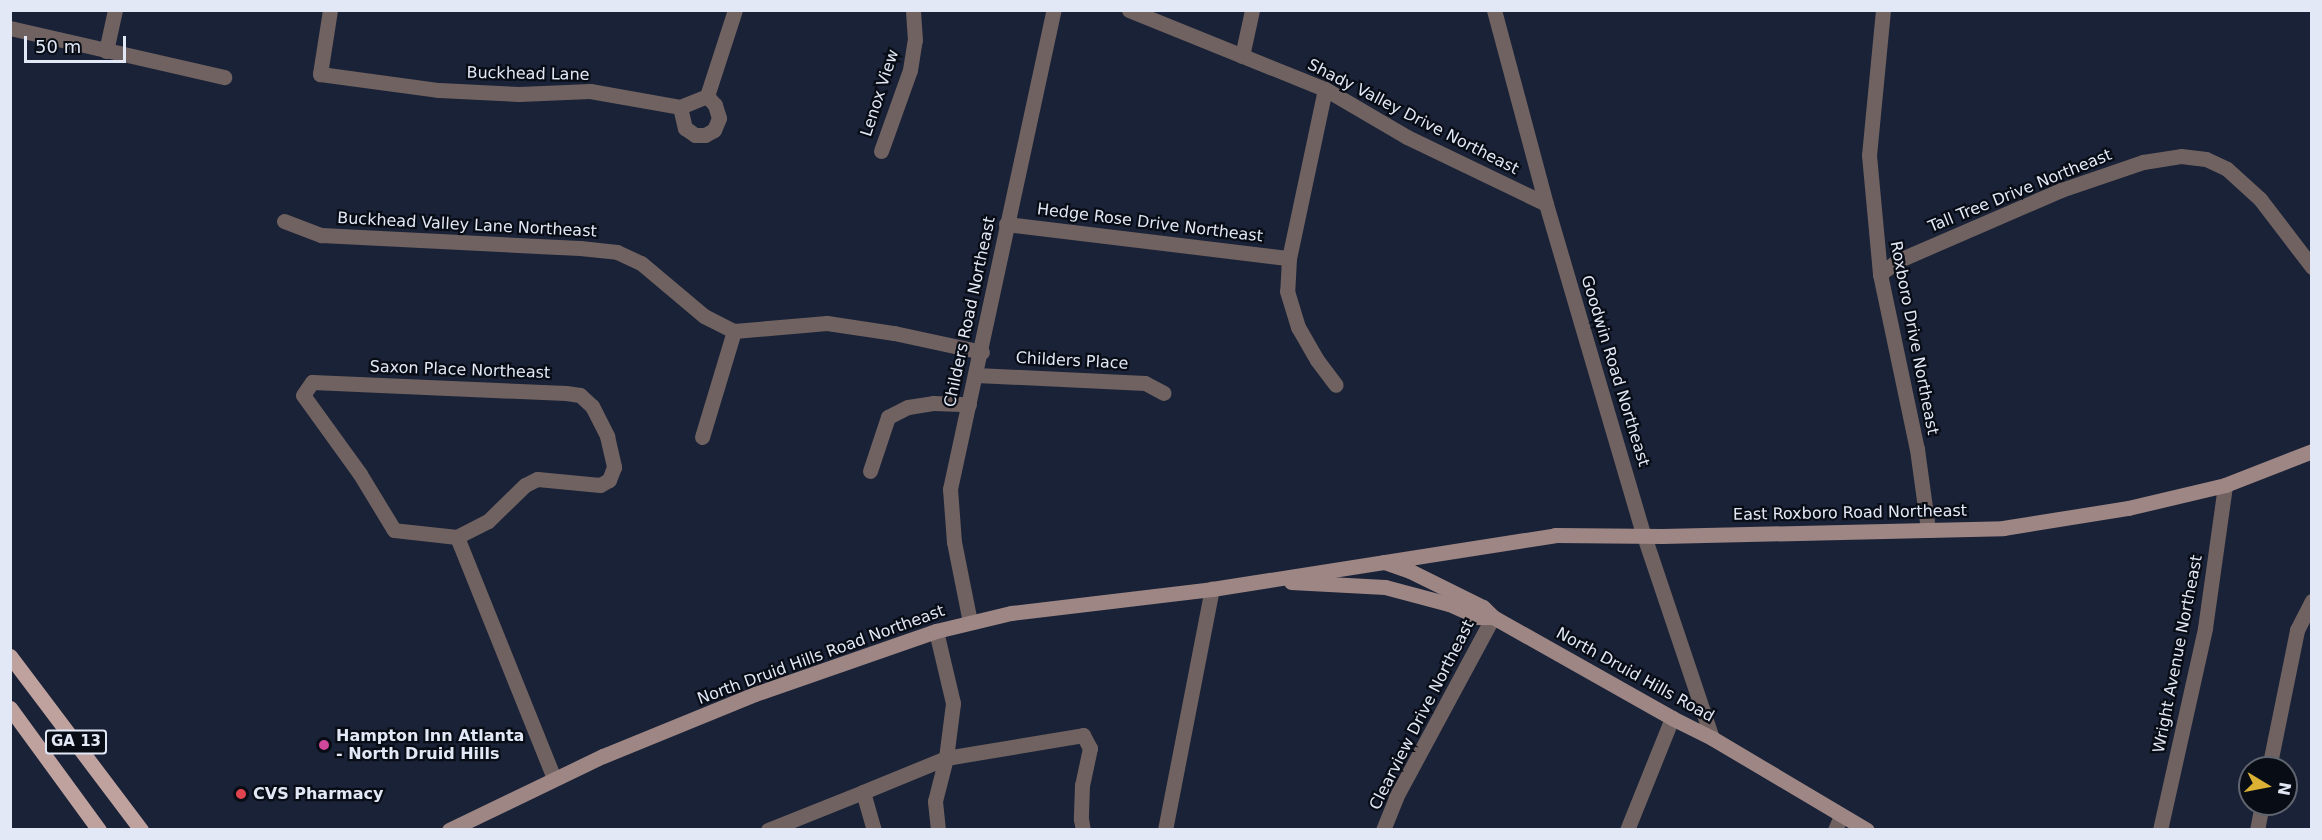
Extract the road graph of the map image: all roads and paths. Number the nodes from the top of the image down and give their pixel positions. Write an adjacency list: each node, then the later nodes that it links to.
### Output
1 (115, 10): 11 (street)
2 (330, 10): 16 (street, Buckhead Lane)
3 (735, 10): 15 (street)
4 (913, 10): 17 (street, Lenox View)
5 (1054, 10): 20 (street, Childers Road Northeast)
6 (1129, 10): 12 (street, Shady Valley Drive Northeast)
7 (1252, 10): 12 (street)
8 (1494, 10): 18 (street, Goodwin Road Northeast)
9 (1883, 10): 23 (street, Roxboro Drive Northeast)
10 (10, 28): 11 (street)
11 (106, 51): 13 (street)
12 (1242, 56): 14 (street, Shady Valley Drive Northeast)
13 (224, 77)
14 (1325, 89): 18 (street, Shady Valley Drive Northeast); 21 (street)
15 (707, 96): 16 (street); 16 (street)
16 (680, 107)
17 (881, 151)
18 (1546, 204): 35 (street, Goodwin Road Northeast)
19 (284, 221): 24 (street, Buckhead Valley Lane Northeast)
20 (1006, 224): 21 (street, Hedge Rose Drive Northeast); 25 (street, Childers Road Northeast)
21 (1289, 258): 27 (street)
22 (2312, 267): 23 (street, Tall Tree Drive Northeast)
23 (1880, 274): 34 (street, Roxboro Drive Northeast)
24 (734, 331): 25 (street); 30 (street)
25 (982, 352): 26 (street, Childers Road Northeast)
26 (976, 375): 28 (street, Childers Place); 29 (street, Childers Road Northeast)
27 (1336, 385)
28 (1164, 393)
29 (969, 404): 32 (street); 42 (street, Childers Road Northeast)
30 (702, 437)
31 (2312, 451): 33 (main road, East Roxboro Road Northeast)
32 (870, 471)
33 (2225, 485): 34 (main road, East Roxboro Road Northeast); 64 (street, Wright Avenue Northeast)
34 (1928, 529): 35 (main road, East Roxboro Road Northeast)
35 (1644, 536): 37 (main road, East Roxboro Road Northeast); 47 (street, Goodwin Road Northeast)
36 (457, 537): 36 (street, Saxon Place Northeast); 50 (street)
37 (1381, 561): 38 (main road, North Druid Hills Road Northeast); 41 (main road, North Druid Hills Road)
38 (1262, 580): 39 (main road, North Druid Hills Road Northeast); 41 (main road, North Druid Hills Road Northeast)
39 (1212, 589): 42 (main road, North Druid Hills Road Northeast); 60 (street)
40 (2312, 601): 48 (street)
41 (1493, 616): 46 (main road, North Druid Hills Road); 61 (street, Clearview Drive Northeast)
42 (970, 622): 43 (main road, North Druid Hills Road Northeast)
43 (936, 631): 49 (street); 50 (main road, North Druid Hills Road Northeast)
44 (10, 656): 54 (main road, GA 13)
45 (10, 708): 53 (main road, GA 13)
46 (1672, 718): 47 (main road, North Druid Hills Road); 62 (street)
47 (1712, 738): 52 (main road, North Druid Hills Road)
48 (2271, 756)
49 (946, 758): 51 (street); 58 (street); 59 (street)
50 (554, 778): 55 (main road, North Druid Hills Road Northeast)
51 (863, 792): 56 (street); 57 (street)
52 (1838, 823): 63 (main road, North Druid Hills Road)
53 (99, 830)
54 (141, 830)
55 (448, 830)
56 (768, 830)
57 (874, 830)
58 (938, 830)
59 (1083, 830)
60 (1164, 830)
61 (1383, 830)
62 (1627, 830)
63 (1867, 830)
64 (2160, 830)

